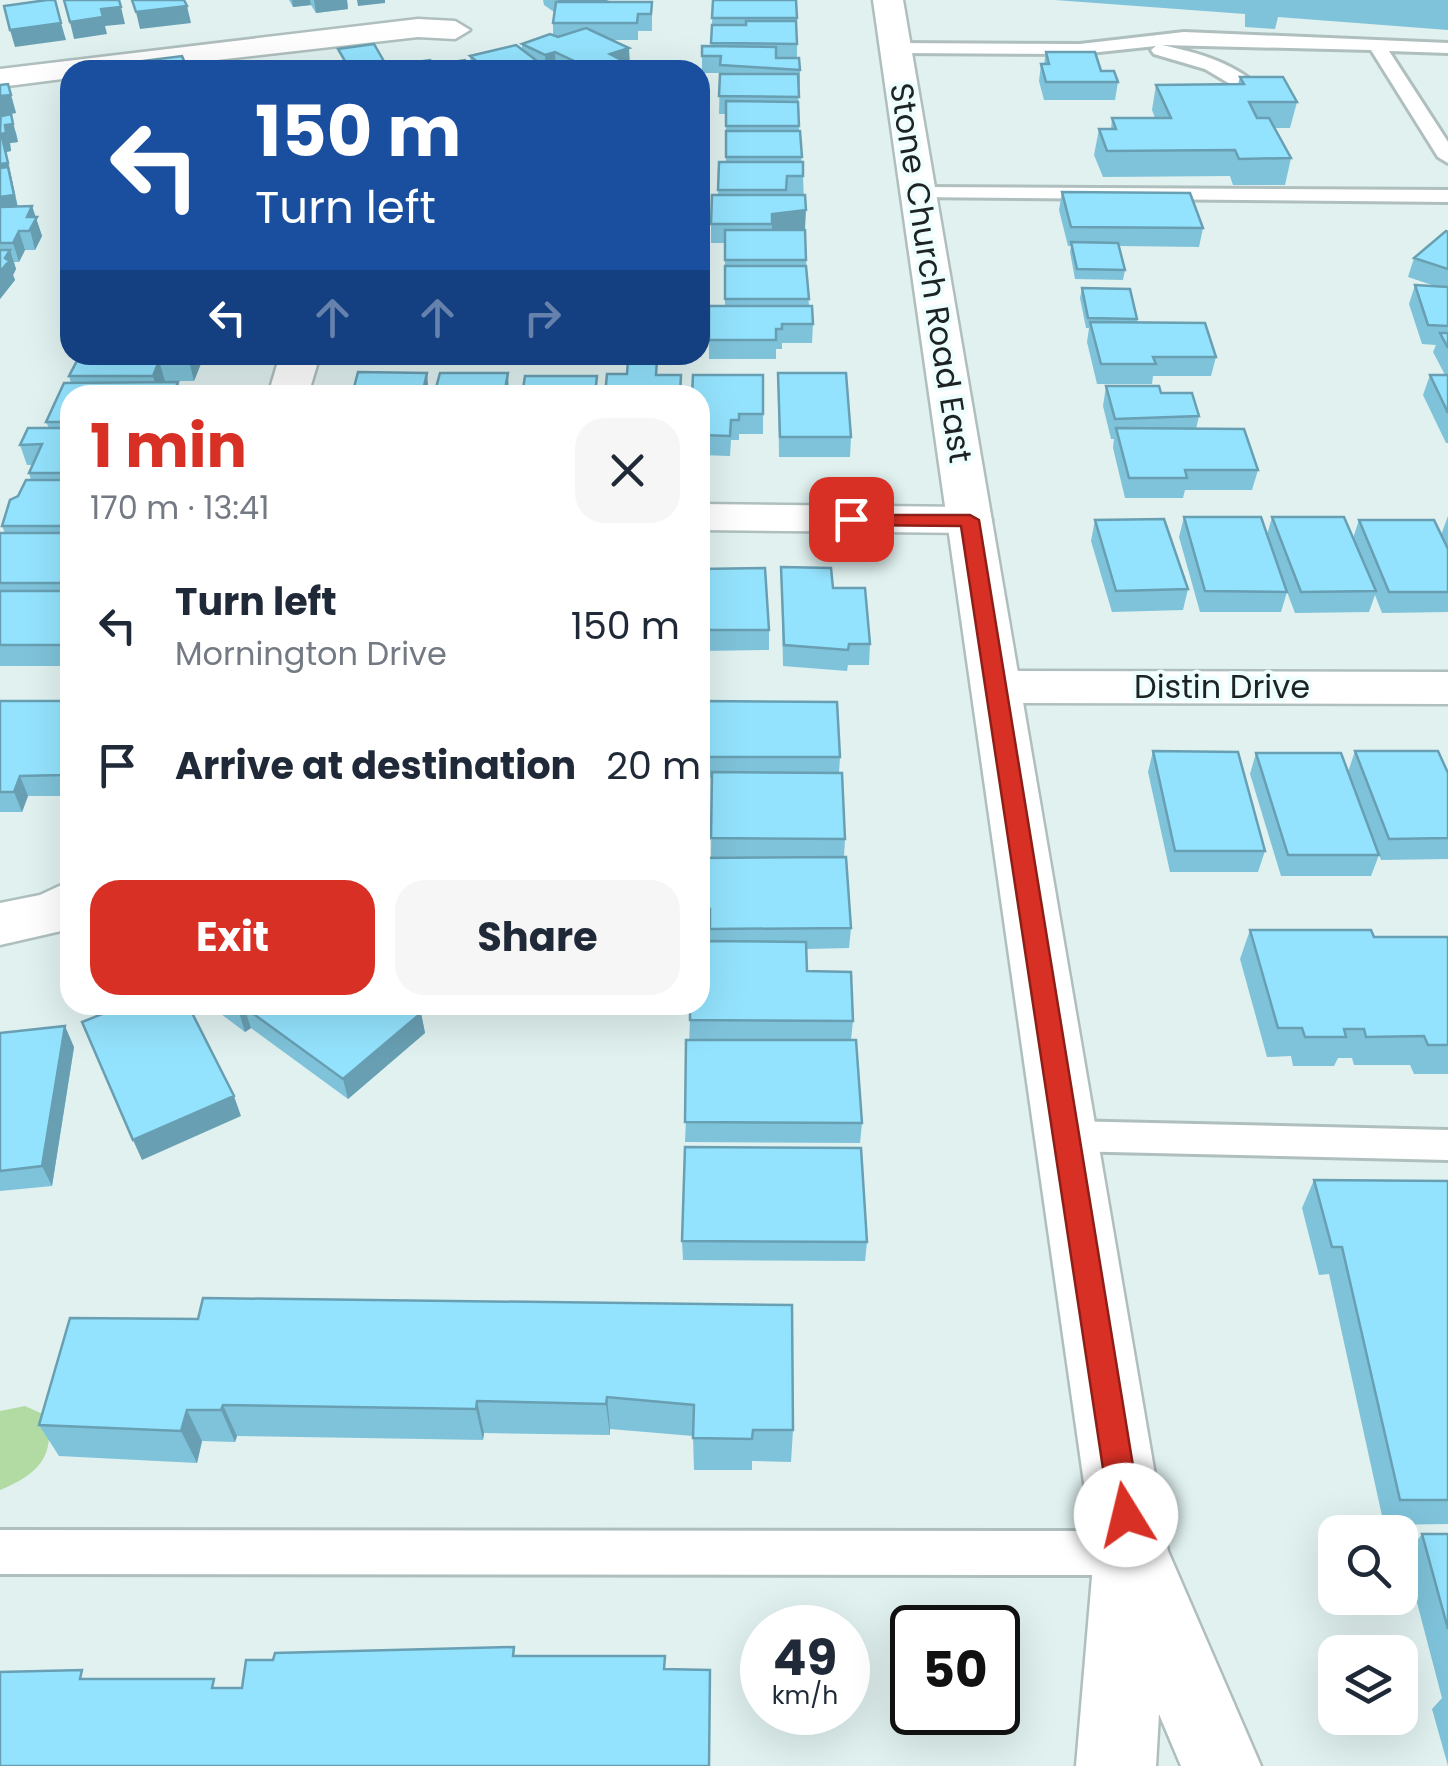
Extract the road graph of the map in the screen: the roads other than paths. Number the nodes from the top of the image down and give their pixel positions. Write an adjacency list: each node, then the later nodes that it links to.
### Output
1 (236, 15): 7 (main road)
2 (892, 24): 4 (lane); 13 (main road, Stone Church Road East)
3 (455, 30): 7 (main road)
4 (1131, 43): 5 (lane); 11 (lane)
5 (1377, 46): 6 (lane); 12 (lane)
6 (1448, 48)
7 (254, 58): 8 (main road)
8 (229, 60)
9 (60, 73): 10 (main road)
10 (0, 78)
11 (1257, 94)
12 (1448, 157)
13 (918, 193): 14 (lane); 16 (main road, Stone Church Road East)
14 (1448, 196)
15 (710, 517): 16 (main road)
16 (970, 520): 17 (main road, Stone Church Road East)
17 (996, 687): 18 (main road, Distin Drive); 21 (main road, Stone Church Road East)
18 (1448, 688)
19 (60, 910): 20 (main road)
20 (0, 924)
21 (1066, 1136): 22 (lane); 24 (main road, Stone Church Road East)
22 (1448, 1145)
23 (0, 1552): 24 (lane)
24 (1132, 1553): 25 (main road, Stone Church Road East); 26 (main road, Stone Church Road East)
25 (1116, 1766)
26 (1221, 1766)

